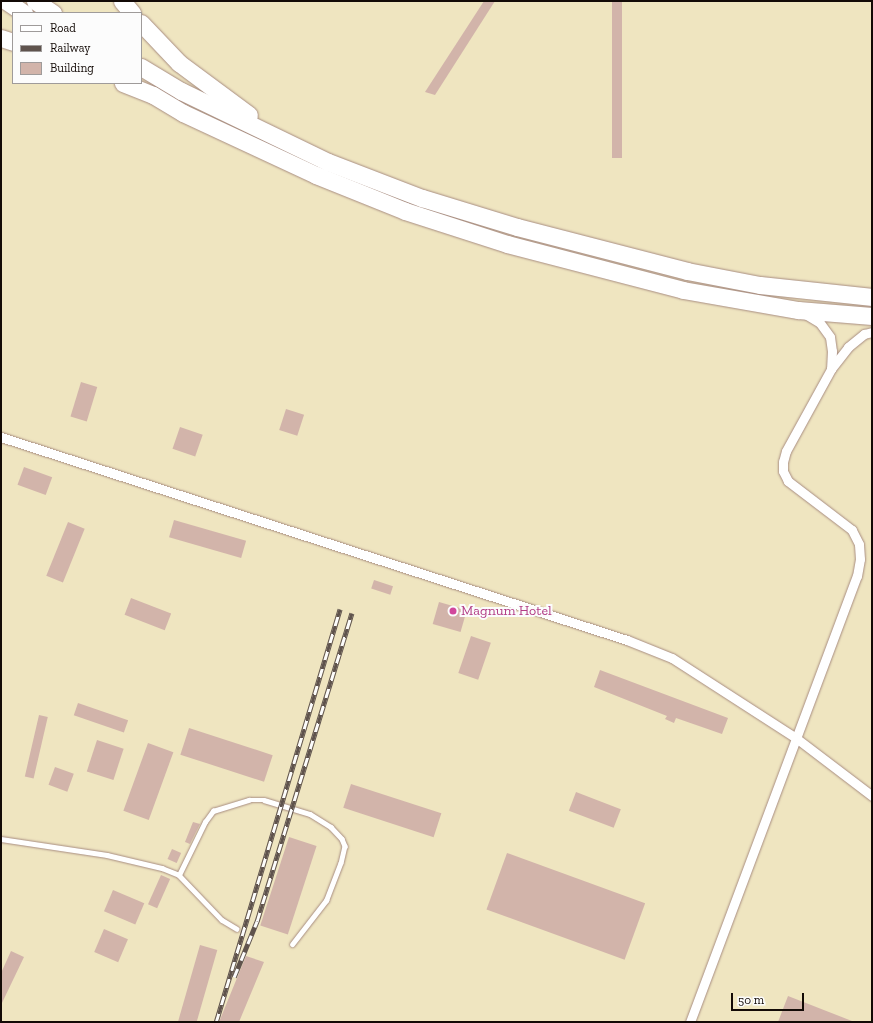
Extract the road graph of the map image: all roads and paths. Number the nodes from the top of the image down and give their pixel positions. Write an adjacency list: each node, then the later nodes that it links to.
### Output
1 (6, 1): 4 (highway)
2 (35, 1): 5 (highway)
3 (122, 1): 6 (highway)
4 (22, 12)
5 (52, 12)
6 (131, 12)
7 (142, 24): 14 (highway)
8 (1, 38): 9 (highway)
9 (12, 42)
10 (142, 68): 14 (highway)
11 (125, 84): 13 (highway)
12 (135, 84): 13 (highway)
13 (153, 95): 16 (highway)
14 (286, 142): 15 (highway)
15 (721, 277): 16 (highway); 17 (highway)
16 (718, 296): 18 (highway)
17 (872, 297)
18 (798, 310): 19 (highway); 21 (street)
19 (872, 316)
20 (872, 332): 21 (street)
21 (831, 369): 23 (street)
22 (1, 438): 23 (street)
23 (796, 738): 24 (street); 29 (street)
24 (872, 796)
25 (1, 839): 26 (lane)
26 (179, 875): 27 (lane); 28 (lane)
27 (237, 929)
28 (293, 944)
29 (690, 1022)

